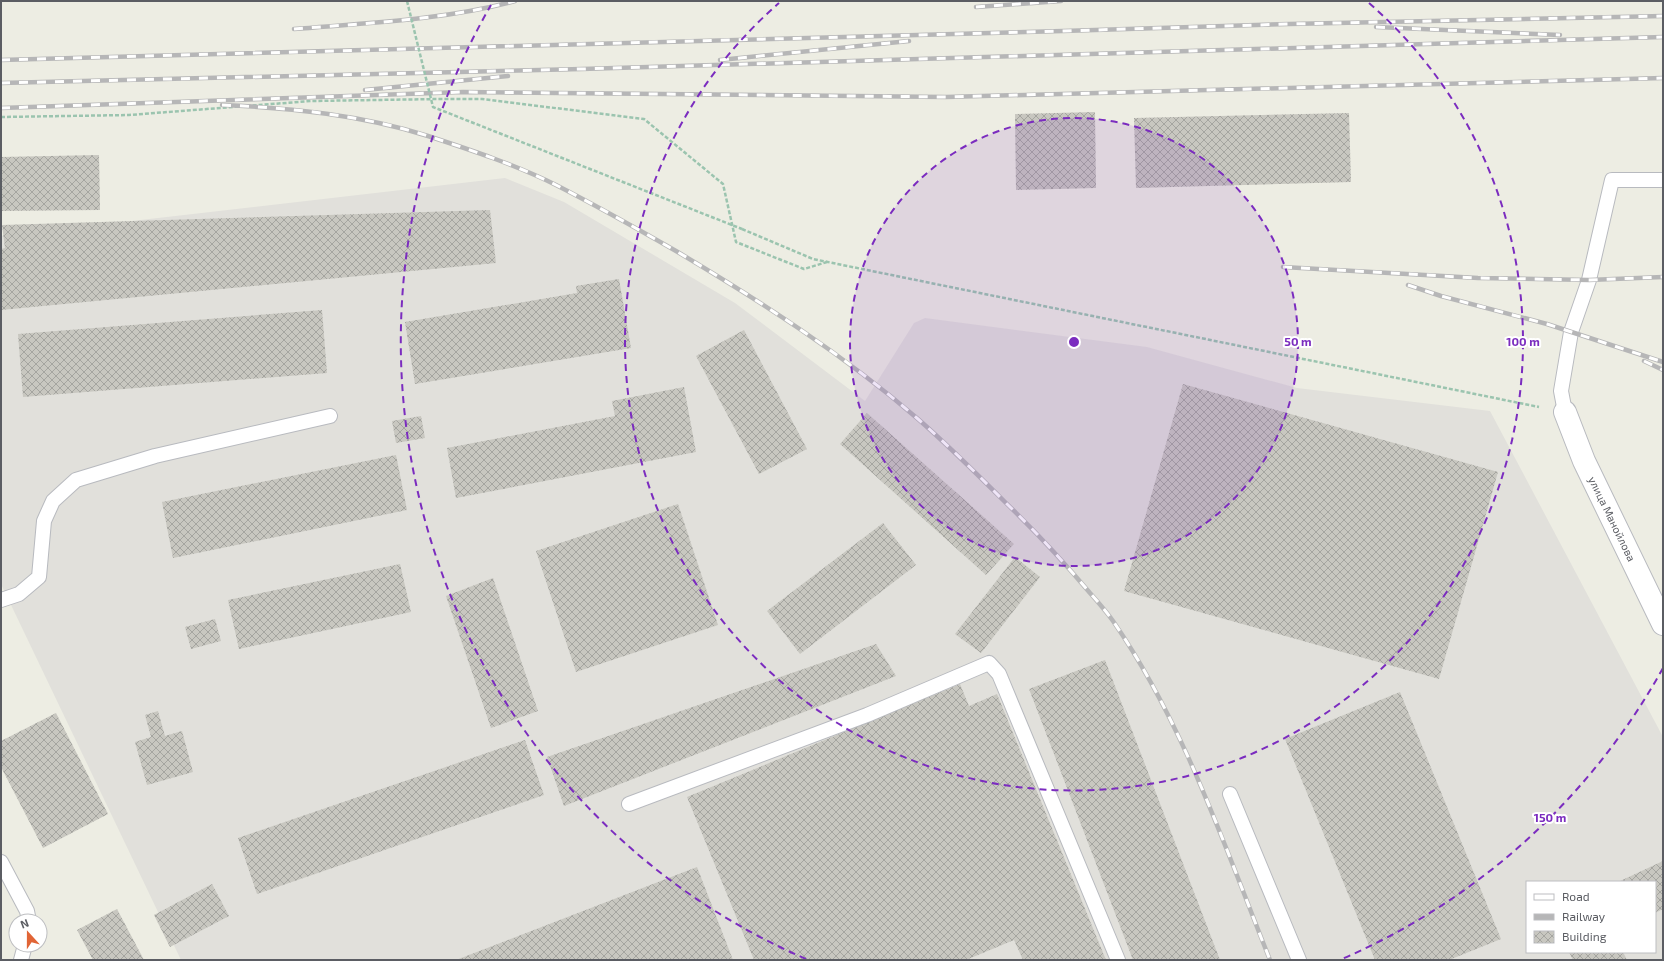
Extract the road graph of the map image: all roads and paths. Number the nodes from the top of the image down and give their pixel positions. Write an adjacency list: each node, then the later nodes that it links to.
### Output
1 (407, 1): 4 (path, bridge)
2 (1, 117): 4 (path)
3 (1663, 180): 5 (lane)
4 (827, 262): 5 (path)
5 (1565, 412): 8 (street, улица Манойлова)
6 (330, 416): 7 (lane)
7 (1, 600)
8 (1663, 624)
9 (1230, 794): 14 (lane)
10 (629, 804): 13 (lane)
11 (1, 862): 12 (lane)
12 (27, 913)
13 (1118, 960)
14 (1298, 960)

